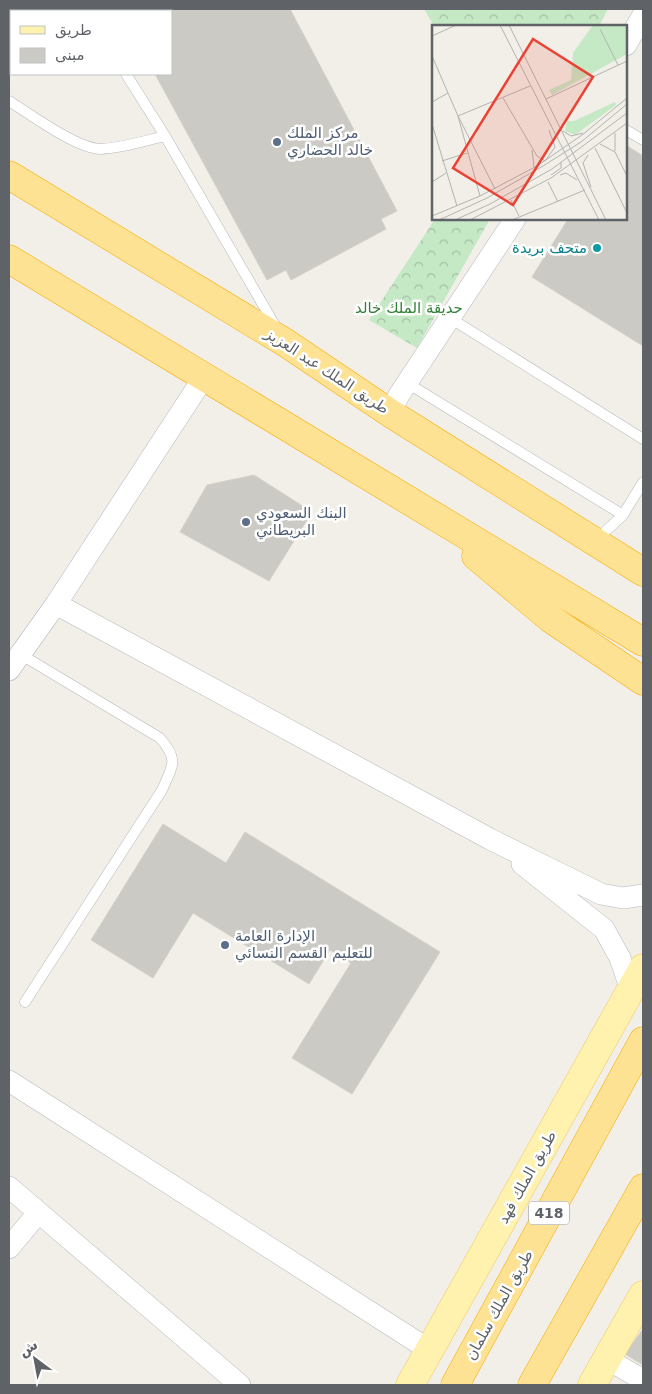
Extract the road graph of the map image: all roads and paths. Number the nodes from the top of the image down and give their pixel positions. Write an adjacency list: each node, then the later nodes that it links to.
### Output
1 (643, 15): 2 (street)
2 (627, 43)
3 (127, 75): 6 (lane)
4 (9, 101): 6 (lane)
5 (627, 131): 7 (lane)
6 (165, 136): 12 (lane)
7 (643, 140)
8 (9, 175): 12 (highway, طريق الملك عبد العزيز)
9 (514, 220): 11 (street)
10 (9, 259): 13 (highway)
11 (450, 318): 14 (street); 16 (lane)
12 (286, 343): 15 (highway, طريق الملك عبد العزيز)
13 (204, 377): 18 (highway); 23 (street)
14 (407, 383): 15 (street); 19 (lane)
15 (390, 413): 20 (highway, طريق الملك عبد العزيز)
16 (643, 439)
17 (643, 482): 19 (lane)
18 (407, 500): 24 (highway); 26 (highway)
19 (623, 515): 20 (lane)
20 (600, 545): 21 (main road); 22 (highway, طريق الملك عبد العزيز)
21 (643, 561)
22 (643, 572)
23 (56, 604): 25 (street); 27 (street)
24 (643, 642)
25 (14, 662): 30 (lane)
26 (643, 681)
27 (490, 839): 28 (street); 29 (street)
28 (643, 895)
29 (637, 979): 38 (main road, طريق الملك فهد)
30 (25, 1002)
31 (643, 1041): 43 (highway, طريق الملك سلمان / 418)
32 (9, 1081): 38 (street)
33 (9, 1187): 35 (street)
34 (643, 1188): 44 (highway)
35 (38, 1214): 36 (street); 41 (street)
36 (9, 1248)
37 (643, 1295): 39 (main road)
38 (431, 1351): 42 (main road, طريق الملك فهد)
39 (607, 1359): 40 (street); 45 (main road)
40 (643, 1380)
41 (240, 1385)
42 (410, 1385)
43 (455, 1385)
44 (532, 1385)
45 (592, 1385)

